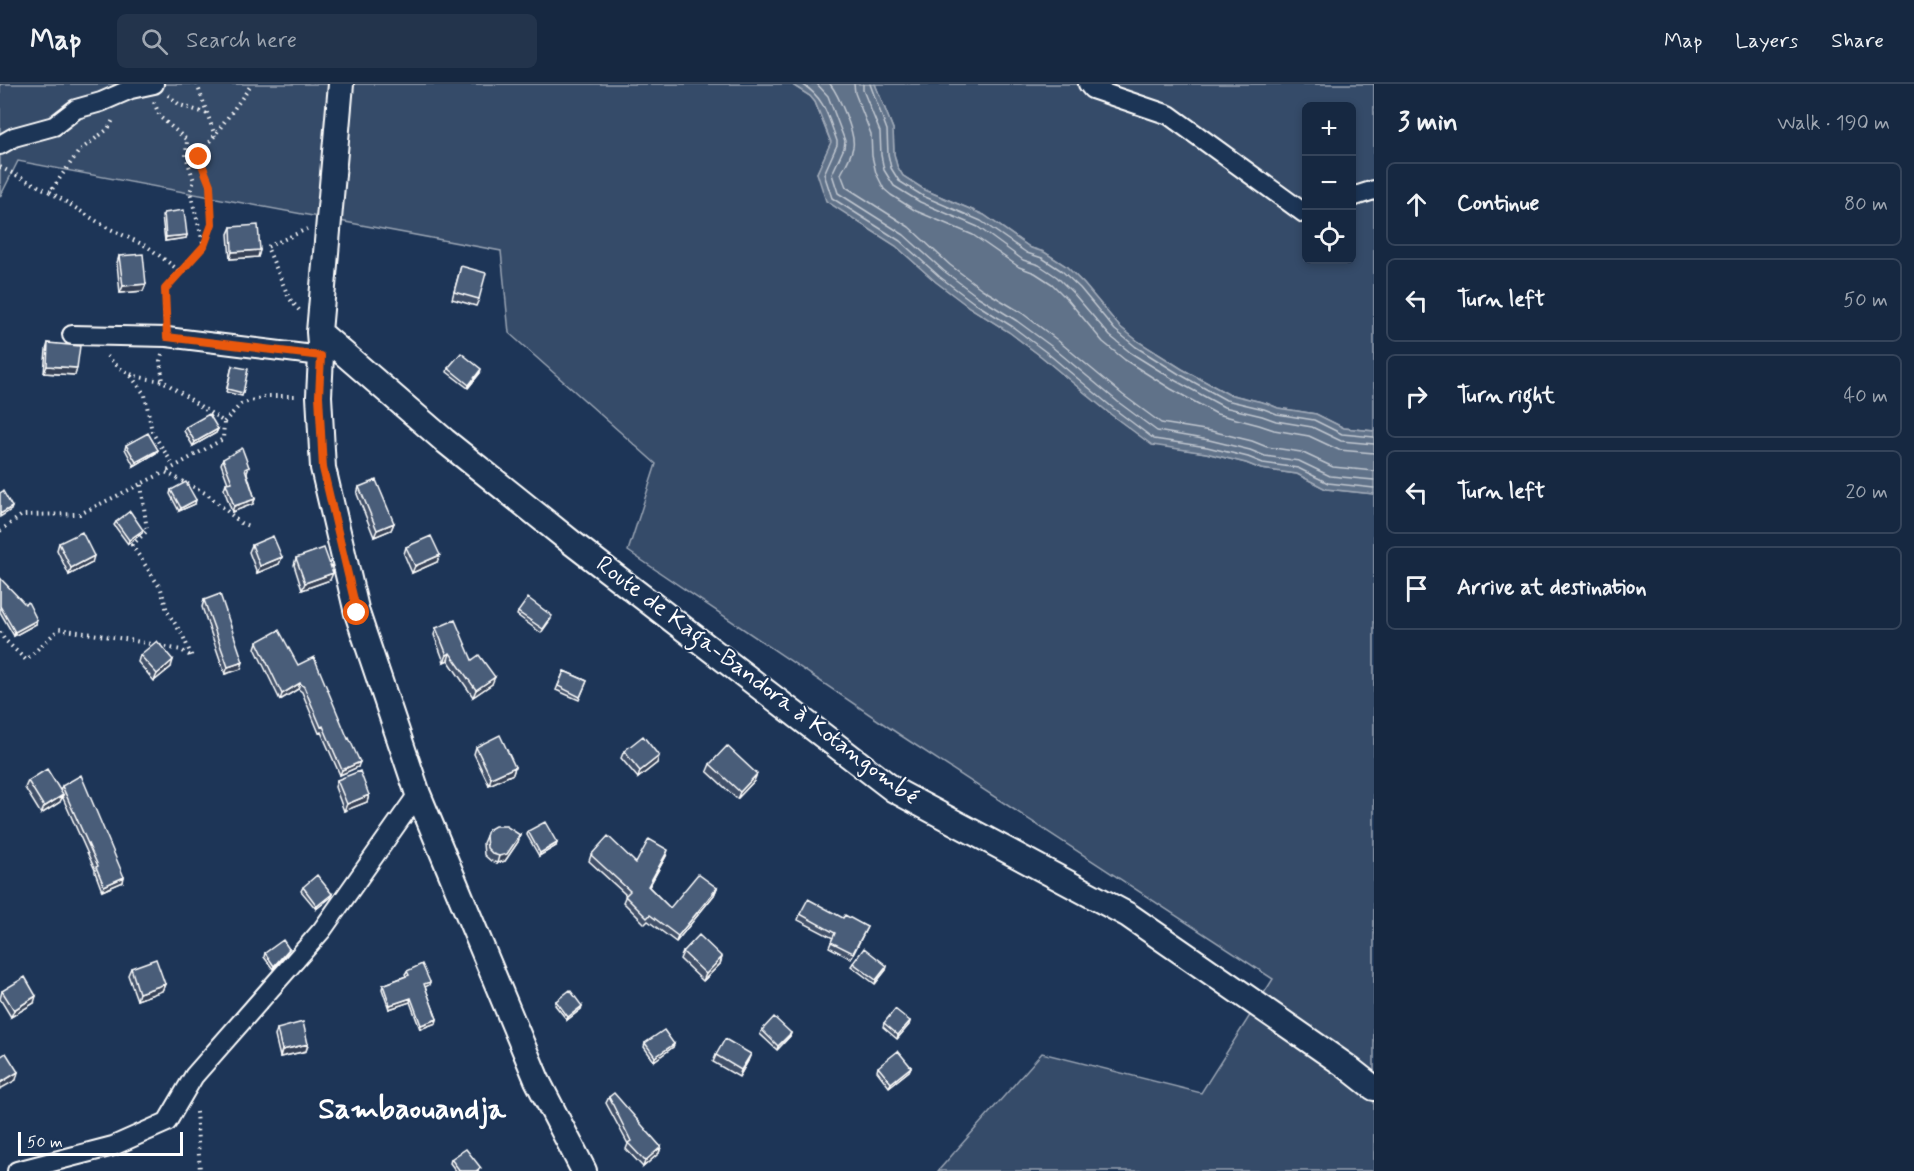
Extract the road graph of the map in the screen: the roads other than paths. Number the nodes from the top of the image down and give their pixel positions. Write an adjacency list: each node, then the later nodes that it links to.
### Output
1 (341, 84): 8 (street)
2 (1088, 84): 7 (street)
3 (150, 88): 4 (street)
4 (0, 145)
5 (1374, 190): 6 (street)
6 (1356, 196)
7 (1302, 212)
8 (319, 332): 10 (street); 12 (street, Route de Kaga-Bandora à Kotangombé)
9 (80, 335): 10 (street)
10 (321, 356): 11 (street)
11 (418, 794): 13 (street); 14 (street)
12 (1374, 1088)
13 (17, 1171)
14 (584, 1171)

